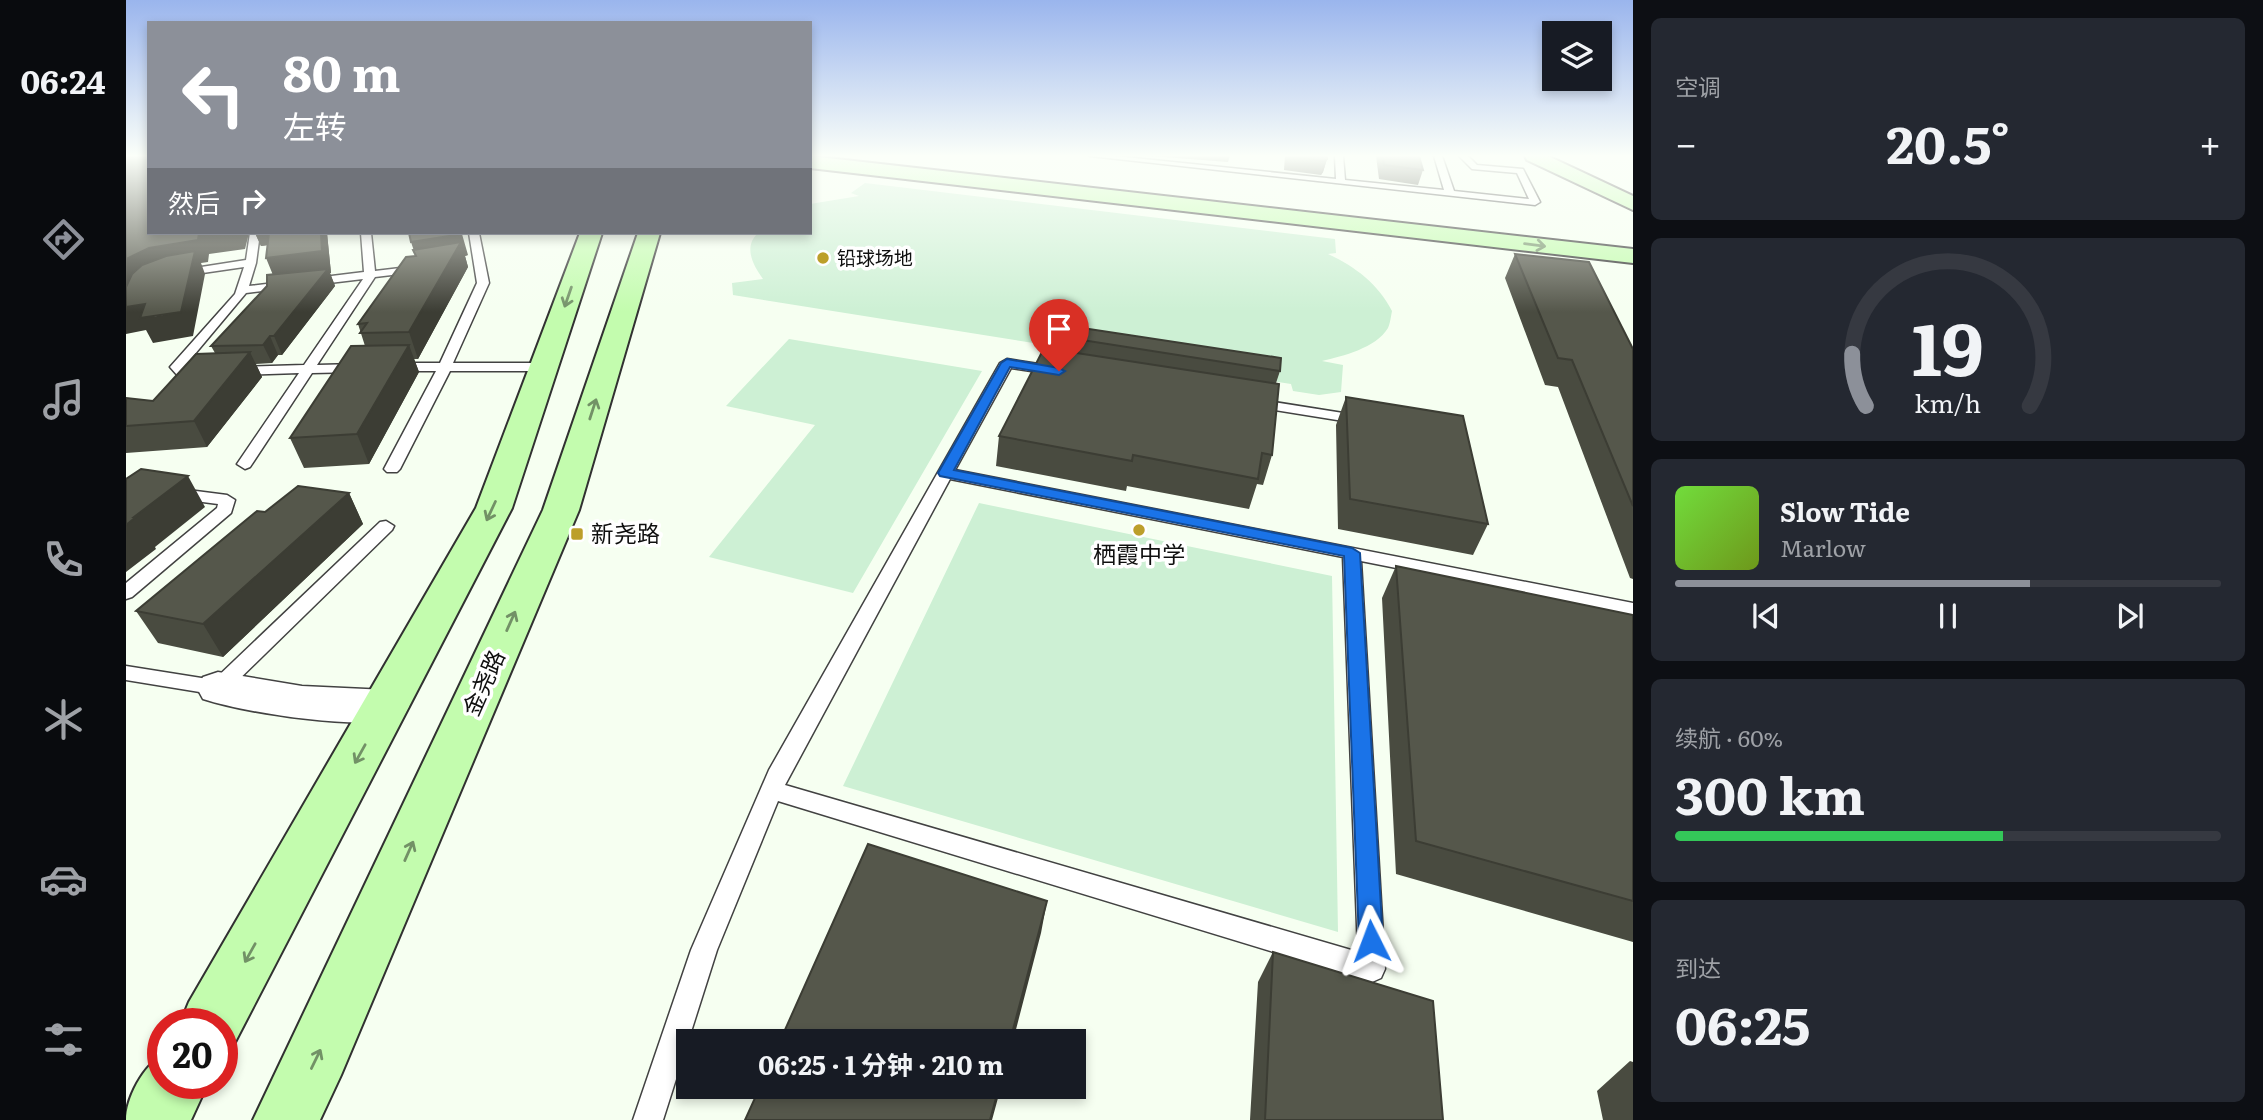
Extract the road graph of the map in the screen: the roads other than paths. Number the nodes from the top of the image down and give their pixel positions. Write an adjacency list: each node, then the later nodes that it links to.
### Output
1 (1215, 208): 9 (main road, one-way to 9)
2 (1353, 208): 8 (main road)
3 (255, 235): 10 (lane)
4 (366, 235): 13 (lane)
5 (474, 235): 15 (lane)
6 (590, 235): 16 (main road, one-way to 16)
7 (648, 235): 36 (main road, 金尧路, one-way to 7)
8 (1633, 239)
9 (1633, 256)
10 (251, 263): 12 (lane); 14 (lane)
11 (425, 268): 13 (lane)
12 (173, 275)
13 (370, 276): 14 (lane); 17 (lane)
14 (242, 290): 17 (lane)
15 (446, 365): 16 (lane); 17 (lane); 22 (lane)
16 (544, 367): 31 (main road, one-way to 31)
17 (307, 369): 21 (lane)
18 (1074, 374): 23 (lane)
19 (1238, 400): 20 (lane)
20 (1387, 424)
21 (245, 464)
22 (392, 469)
23 (945, 473): 26 (lane); 32 (lane)
24 (126, 487): 27 (lane)
25 (386, 526): 30 (lane)
26 (1352, 553): 28 (lane); 32 (lane)
27 (126, 593)
28 (1633, 609)
29 (126, 673): 30 (lane)
30 (218, 688): 31 (street)
31 (387, 706): 33 (main road, one-way to 33)
32 (772, 790): 37 (lane)
33 (220, 1008)
34 (166, 1099): 35 (main road)
35 (154, 1120)
36 (286, 1120)
37 (648, 1120)

